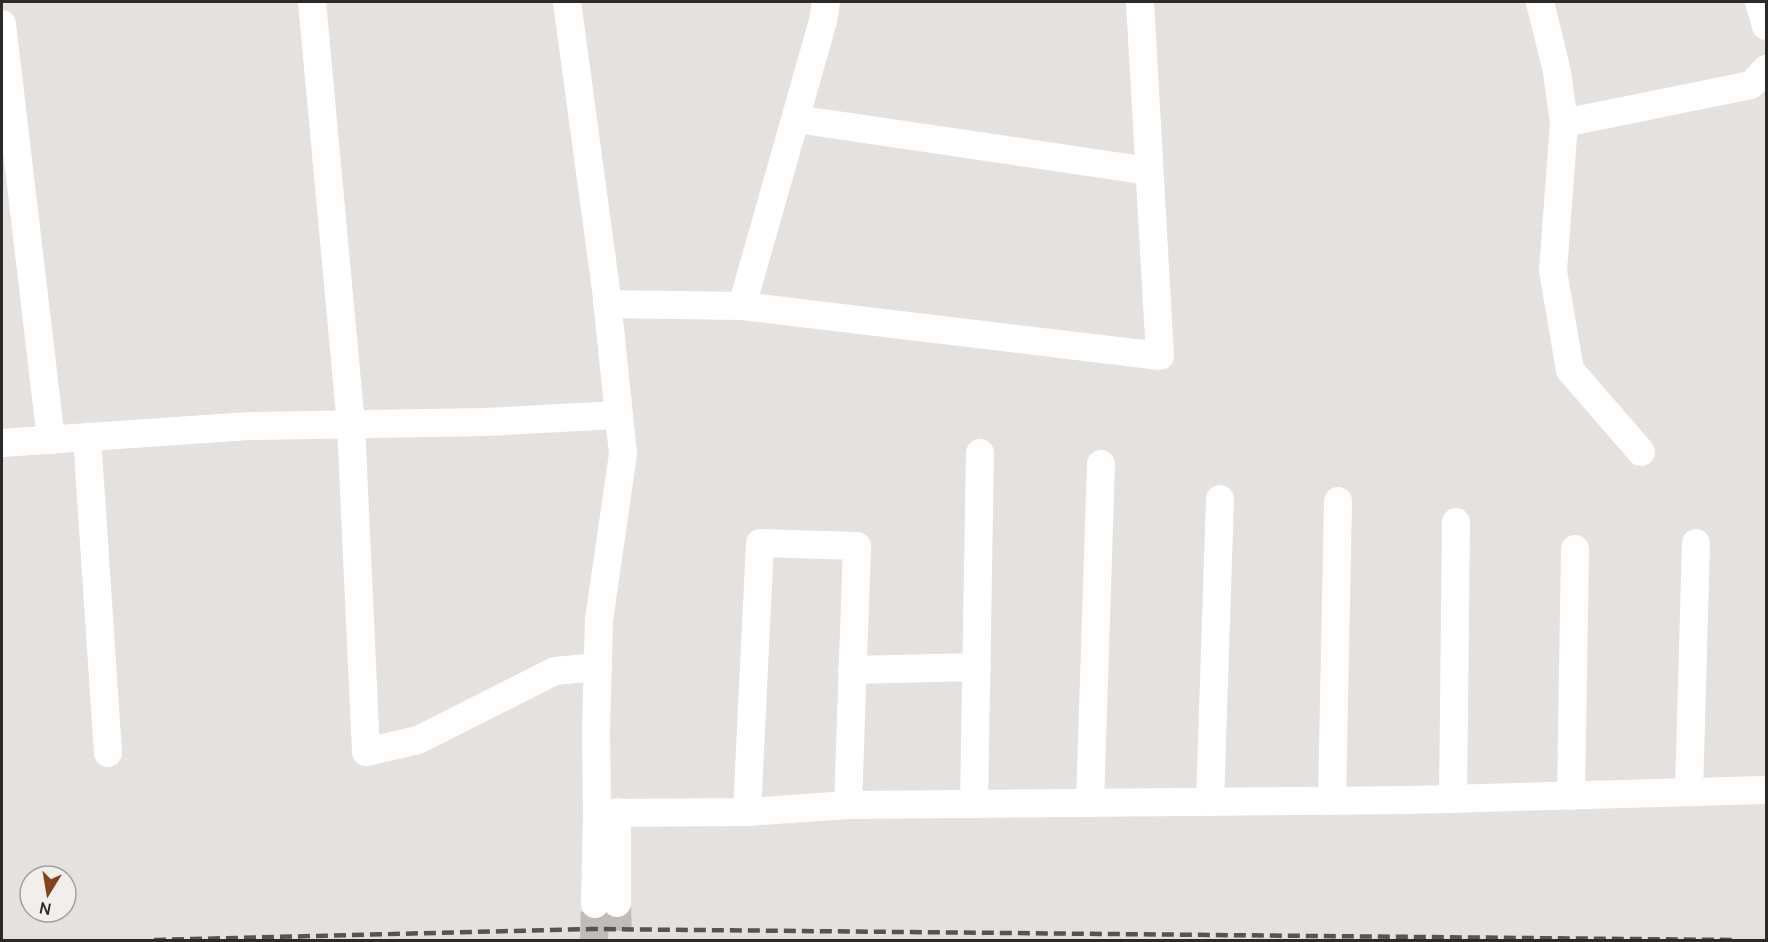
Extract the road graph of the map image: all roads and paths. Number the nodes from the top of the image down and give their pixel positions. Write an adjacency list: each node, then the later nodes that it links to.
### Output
1 (312, 2): 16 (street)
2 (567, 2): 13 (street)
3 (826, 2): 10 (street)
4 (1140, 2): 12 (street)
5 (1540, 2): 11 (street)
6 (1759, 2): 8 (street)
7 (2, 24): 18 (street)
8 (1767, 26)
9 (1767, 69): 11 (street)
10 (796, 119): 12 (street); 14 (street)
11 (1564, 123): 20 (street)
12 (1149, 171): 14 (street)
13 (607, 304): 14 (street); 15 (street)
14 (742, 306)
15 (618, 415): 16 (street); 28 (street)
16 (351, 425): 17 (street); 28 (street)
17 (87, 437): 18 (street); 31 (street)
18 (51, 440): 19 (street)
19 (2, 443)
20 (1641, 452)
21 (980, 453): 29 (street)
22 (1101, 464): 38 (street)
23 (1220, 499): 37 (street)
24 (1338, 501): 36 (street)
25 (1456, 522): 35 (street)
26 (1696, 543): 33 (street)
27 (1575, 549): 34 (street)
28 (598, 667): 42 (street)
29 (976, 667): 30 (street); 39 (street)
30 (852, 670): 40 (street); 41 (street)
31 (108, 753)
32 (1767, 790): 33 (street)
33 (1689, 792): 34 (street)
34 (1571, 795): 35 (street)
35 (1453, 799): 36 (street)
36 (1332, 801): 37 (street)
37 (1210, 802): 38 (street)
38 (1090, 803): 39 (street)
39 (974, 804): 40 (street)
40 (848, 805): 41 (street)
41 (743, 812): 42 (street)
42 (607, 813): 43 (street)
43 (606, 903)

